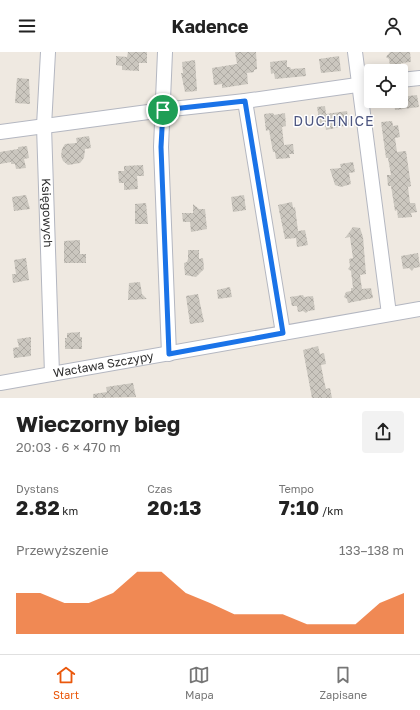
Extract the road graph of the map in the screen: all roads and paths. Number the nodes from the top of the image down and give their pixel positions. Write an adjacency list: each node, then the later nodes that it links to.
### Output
1 (48, 52): 11 (street, Księgowych)
2 (165, 52): 10 (street)
3 (355, 52): 6 (street)
4 (420, 78): 5 (street)
5 (408, 79)
6 (364, 81)
7 (364, 84): 8 (street)
8 (245, 101): 10 (street); 15 (street)
9 (368, 108): 14 (street)
10 (163, 110): 11 (street); 16 (street)
11 (44, 126): 12 (street); 17 (street, Księgowych)
12 (0, 132)
13 (420, 309): 14 (street, Wacława Szczypy)
14 (389, 314): 15 (street, Wacława Szczypy)
15 (283, 333): 16 (street, Wacława Szczypy)
16 (169, 354): 17 (street, Wacława Szczypy)
17 (52, 374): 18 (street, Wacława Szczypy)
18 (0, 383)

